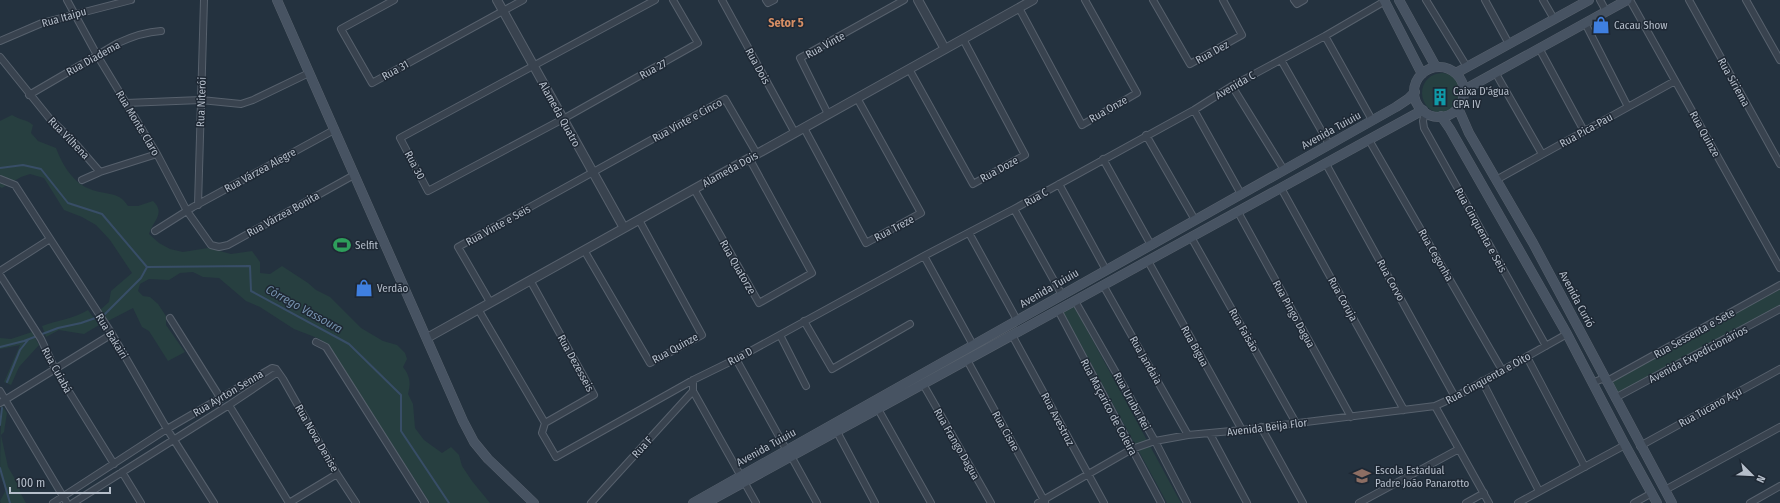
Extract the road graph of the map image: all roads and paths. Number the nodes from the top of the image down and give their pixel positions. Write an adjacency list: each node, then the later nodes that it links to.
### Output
1 (67, 0): 35 (street, Rua Monte Claro)
2 (131, 0): 35 (street, Rua Itaipu)
3 (204, 0): 63 (street, Rua Niterói)
4 (278, 0): 54 (main road)
5 (394, 0): 33 (street, Rua 31)
6 (497, 0): 33 (street, Alameda Quatro)
7 (523, 0): 33 (street)
8 (655, 0): 49 (street)
9 (672, 0): 71 (street, Rua 27)
10 (722, 0): 76 (street, Rua Dois)
11 (766, 0): 12 (street)
12 (774, 0)
13 (904, 0): 69 (street, Rua Vinte)
14 (918, 0): 44 (street)
15 (1033, 0): 32 (street, Alameda Dois)
16 (1085, 0): 32 (street, Rua Onze)
17 (1153, 0): 18 (street, Rua Dez)
18 (1223, 0)
19 (1294, 0): 20 (street)
20 (1304, 0)
21 (1399, 0): 50 (main road)
22 (1426, 0): 51 (street)
23 (1485, 0): 42 (street)
24 (1543, 0): 36 (street)
25 (1589, 0): 36 (main road)
26 (1600, 0): 34 (street)
27 (1626, 0): 34 (main road)
28 (1630, 0): 57 (street, Rua Quinze)
29 (1689, 0): 86 (street, Rua Siriema)
30 (1746, 0): 48 (street)
31 (1380, 1): 39 (street); 56 (main road)
32 (1019, 8): 40 (street, Alameda Dois)
33 (503, 11): 49 (street, Alameda Quatro)
34 (1606, 11): 37 (main road)
35 (74, 14): 41 (street, Rua Itaipu); 45 (street, Rua Monte Claro)
36 (1554, 19): 42 (main road)
37 (1585, 23): 43 (main road); 65 (street)
38 (161, 31): 45 (street, Rua Diadema)
39 (1325, 36): 47 (street, Avenida C); 72 (street)
40 (963, 39): 44 (street, Alameda Dois); 52 (street, Rua Doze)
41 (0, 41)
42 (1510, 44): 51 (main road)
43 (1539, 48): 53 (main road); 75 (street)
44 (945, 49): 52 (street, Alameda Dois)
45 (97, 55): 61 (street, Rua Diadema); 64 (street, Rua Monte Claro)
46 (0, 57): 61 (street, Rua Vilhena)
47 (1281, 60): 58 (street, Avenida C); 79 (street)
48 (1780, 60)
49 (533, 66): 71 (street, Alameda Quatro); 71 (street, Rua 30)
50 (1436, 67): 55 (main road); 56 (main road)
51 (1467, 67): 55 (main road)
52 (909, 69): 62 (street, Alameda Dois)
53 (1496, 72): 59 (main road); 82 (street)
54 (309, 73): 63 (street); 74 (main road)
55 (1456, 73): 59 (main road)
56 (1422, 74): 60 (main road)
57 (1675, 81): 65 (street, Rua Pica-Pau); 116 (street, Rua Quinze)
58 (1232, 86): 67 (street, Avenida C); 87 (street)
59 (1464, 90): 66 (main road)
60 (1415, 92): 68 (main road); 72 (main road, Avenida Tuiuiu)
61 (29, 94): 88 (street, Rua Vilhena)
62 (857, 98): 69 (street, Alameda Dois); 73 (street, Rua Treze)
63 (201, 100): 64 (street); 98 (street, Rua Niterói)
64 (126, 103): 80 (street, Rua Monte Claro)
65 (1628, 107): 75 (street, Rua Pica-Pau)
66 (1458, 108): 70 (main road); 93 (main road, Avenida Curió)
67 (1194, 110): 77 (street, Avenida C); 97 (street)
68 (1424, 111): 70 (main road); 78 (main road, Avenida Tuiuiu); 140 (street, Rua Cinquenta e Seis)
69 (828, 114): 73 (street, Alameda Dois)
70 (1441, 116): 134 (main road)
71 (563, 119): 89 (street, Alameda Quatro)
72 (1372, 120): 79 (main road, Avenida Tuiuiu)
73 (804, 128): 76 (street, Alameda Dois)
74 (334, 130): 90 (main road); 98 (street, Rua Várzea Alegre)
75 (1584, 131): 82 (street, Rua Pica-Pau)
76 (795, 133): 81 (street, Alameda Dois)
77 (1146, 136): 84 (street, Rua C); 103 (street)
78 (1369, 140): 85 (main road, Avenida Tuiuiu); 148 (street, Rua Cegonha)
79 (1329, 144): 87 (main road, Avenida Tuiuiu)
80 (157, 154): 88 (street); 100 (street, Rua Monte Claro)
81 (757, 154): 83 (street, Alameda Dois); 89 (street, Rua Vinte e Cinco)
82 (1542, 154): 93 (street, Rua Pica-Pau)
83 (749, 158): 96 (street, Alameda Dois); 96 (street, Rua Quatorze)
84 (1103, 159): 94 (street, Rua C); 111 (street)
85 (1326, 164): 95 (main road, Avenida Tuiuiu); 159 (street, Rua Corvo)
86 (1780, 164)
87 (1284, 170): 97 (main road, Avenida Tuiuiu)
88 (100, 172): 92 (street)
89 (592, 172): 104 (street, Alameda Quatro); 125 (street, Rua Vinte e Seis)
90 (354, 175): 110 (street, Rua Várzea Bonita); 137 (main road)
91 (0, 179): 109 (street, Rua Bakairi)
92 (82, 180)
93 (1496, 180): 152 (main road, Avenida Curió)
94 (1059, 184): 99 (street, Rua C); 117 (street)
95 (1281, 188): 101 (main road, Avenida Tuiuiu); 166 (street, Rua Coruja)
96 (694, 189): 102 (street, Alameda Dois)
97 (1241, 194): 103 (main road, Avenida Tuiuiu)
98 (198, 205): 100 (street, Rua Várzea Alegre)
99 (1014, 209): 106 (street, Rua C); 123 (street)
100 (187, 211): 105 (street, Rua Várzea Alegre); 110 (street, Rua Monte Claro)
101 (1238, 212): 108 (main road, Avenida Tuiuiu); 167 (street, Rua Pingo Dagua)
102 (639, 220): 104 (street, Alameda Dois); 113 (street, Rua Quinze)
103 (1195, 220): 107 (main road, Avenida Tuiuiu)
104 (624, 228): 113 (street, Alameda Dois)
105 (155, 230)
106 (969, 233): 114 (street, Rua C); 130 (street)
107 (1172, 233): 111 (main road, Avenida Tuiuiu); 112 (main road)
108 (1191, 238): 112 (main road, Avenida Tuiuiu); 169 (street, Rua Faisão)
109 (50, 239): 118 (street); 133 (street, Rua Bakairi)
110 (211, 245)
111 (1151, 245): 117 (main road, Avenida Tuiuiu)
112 (1178, 245): 115 (main road, Avenida Tuiuiu)
113 (584, 250): 120 (street, Alameda Dois)
114 (924, 256): 131 (street, Rua D); 139 (street)
115 (1148, 261): 121 (main road, Avenida Tuiuiu); 174 (street, Rua Bigua)
116 (1780, 268)
117 (1106, 270): 123 (main road, Avenida Tuiuiu)
118 (0, 271)
119 (0, 275): 146 (street, Rua Cuiabá)
120 (530, 280): 125 (street, Alameda Dois); 168 (street, Rua Dezesseis)
121 (1103, 285): 124 (main road, Avenida Tuiuiu); 176 (street, Rua Jandaia)
122 (1780, 286): 152 (street, Rua Sessenta e Sete)
123 (1062, 295): 130 (main road, Avenida Tuiuiu)
124 (1075, 301): 128 (main road, Avenida Tuiuiu); 178 (street, Rua Urubu Rei)
125 (490, 302): 126 (street, Alameda Dois)
126 (478, 309): 137 (street, Alameda Dois); 168 (street)
127 (1780, 309): 160 (street, Avenida Expedicionários)
128 (1058, 310): 136 (main road, Avenida Tuiuiu); 181 (street, Rua Maçarico de Coleira)
129 (170, 318): 161 (street)
130 (1017, 320): 139 (main road, Avenida Tuiuiu)
131 (804, 321): 132 (street); 135 (street, Rua D)
132 (910, 324)
133 (112, 334): 146 (street); 173 (street, Rua Bakairi)
134 (1567, 334): 140 (street, Rua Cinquenta e Oito); 153 (main road)
135 (780, 335): 143 (street, Rua D); 155 (street)
136 (1012, 335): 144 (main road, Avenida Tuiuiu); 188 (street, Rua Avestruz)
137 (427, 338): 205 (main road)
138 (316, 342): 204 (street)
139 (973, 345): 141 (main road, Avenida Tuiuiu)
140 (1546, 346): 142 (street, Rua Cinquenta e Oito)
141 (950, 357): 145 (main road); 170 (main road, Avenida Tuiuiu)
142 (1527, 357): 148 (street, Rua Cinquenta e Oito); 185 (street)
143 (736, 359): 150 (street, Rua D); 183 (street)
144 (967, 360): 145 (main road, Avenida Tuiuiu); 196 (street, Rua Cisne)
145 (955, 367): 154 (main road, Avenida Tuiuiu)
146 (55, 369): 162 (street); 184 (street, Rua Cuiabá)
147 (1780, 369): 180 (street, Rua Tucano Açu)
148 (1502, 370): 151 (street, Rua Cinquenta e Oito)
149 (278, 372): 161 (street, Rua Ayrton Senna); 163 (street, Rua Ayrton Senna); 187 (street, Rua Nova Denise)
150 (693, 380): 157 (street); 168 (street, Rua D)
151 (1482, 381): 159 (street, Rua Cinquenta e Oito); 192 (street)
152 (1607, 381): 153 (street, Rua Sessenta e Sete); 158 (street, Rua Sessenta e Sete); 160 (main road, Avenida Curió)
153 (1592, 383): 158 (main road)
154 (923, 384): 165 (main road, Avenida Tuiuiu); 213 (street, Rua Frango Dagua)
155 (806, 386)
156 (0, 391): 162 (street)
157 (693, 391): 189 (street); 206 (street, Rua F)
158 (1597, 392): 179 (main road)
159 (1455, 397): 164 (street, Rua Cinquenta e Oito)
160 (1615, 398): 180 (main road, Avenida Curió)
161 (221, 399): 173 (street, Rua Ayrton Senna)
162 (3, 401): 195 (street)
163 (229, 405): 177 (street, Rua Ayrton Senna); 202 (street)
164 (1435, 406): 166 (street, Rua Cinquenta e Oito); 182 (street)
165 (878, 409): 170 (main road, Avenida Tuiuiu); 212 (street)
166 (1404, 410): 167 (street, Avenida Beija Flor)
167 (1351, 417): 169 (street, Avenida Beija Flor)
168 (544, 423)
169 (1296, 423): 171 (street, Avenida Beija Flor)
170 (834, 427): 183 (main road, Avenida Tuiuiu); 211 (street)
171 (1261, 427): 174 (street, Avenida Beija Flor); 218 (street)
172 (1780, 427): 191 (street)
173 (167, 430): 177 (street, Rua Bakairi); 184 (street, Rua Ayrton Senna)
174 (1242, 430): 175 (street, Avenida Beija Flor)
175 (1210, 434): 176 (street, Avenida Beija Flor); 217 (street)
176 (1188, 435): 178 (street, Avenida Beija Flor)
177 (173, 439): 186 (street, Rua Ayrton Senna); 201 (street, Rua Bakairi)
178 (1155, 441): 181 (street, Avenida Beija Flor); 216 (street, Rua Urubu Rei)
179 (1624, 445): 185 (street); 194 (main road)
180 (1640, 446): 191 (main road, Avenida Curió)
181 (1132, 449): 188 (street); 215 (street, Rua Maçarico de Coleira)
182 (1459, 449): 193 (street); 219 (street)
183 (789, 453): 189 (main road, Avenida Tuiuiu); 210 (street)
184 (114, 464): 195 (street, Rua Ayrton Senna)
185 (1585, 467): 192 (street)
186 (122, 472): 199 (street, Rua Ayrton Senna); 200 (street)
187 (337, 474): 202 (street); 203 (street, Rua Nova Denise)
188 (1088, 474): 196 (street); 214 (street, Rua Avestruz)
189 (742, 479): 207 (main road, Avenida Tuiuiu); 208 (main road, Avenida Tuiuiu); 209 (street)
190 (1780, 486): 226 (street)
191 (1665, 490): 225 (main road, Avenida Curió)
192 (1539, 491): 222 (street)
193 (1484, 493): 220 (street); 221 (street)
194 (1652, 493): 223 (street); 224 (main road)
195 (63, 497): 197 (street, Rua Ayrton Senna); 198 (street)
196 (1043, 502)
197 (53, 503)
198 (67, 503)
199 (73, 503)
200 (141, 503)
201 (214, 503)
202 (289, 503)
203 (356, 503)
204 (425, 503)
205 (534, 503)
206 (591, 503)
207 (693, 503)
208 (706, 503)
209 (756, 503)
210 (817, 503)
211 (875, 503)
212 (931, 503)
213 (991, 503)
214 (1104, 503)
215 (1161, 503)
216 (1187, 503)
217 (1247, 503)
218 (1304, 503)
219 (1359, 503)
220 (1466, 503)
221 (1489, 503)
222 (1518, 503)
223 (1634, 503)
224 (1657, 503)
225 (1672, 503)
226 (1750, 503)

